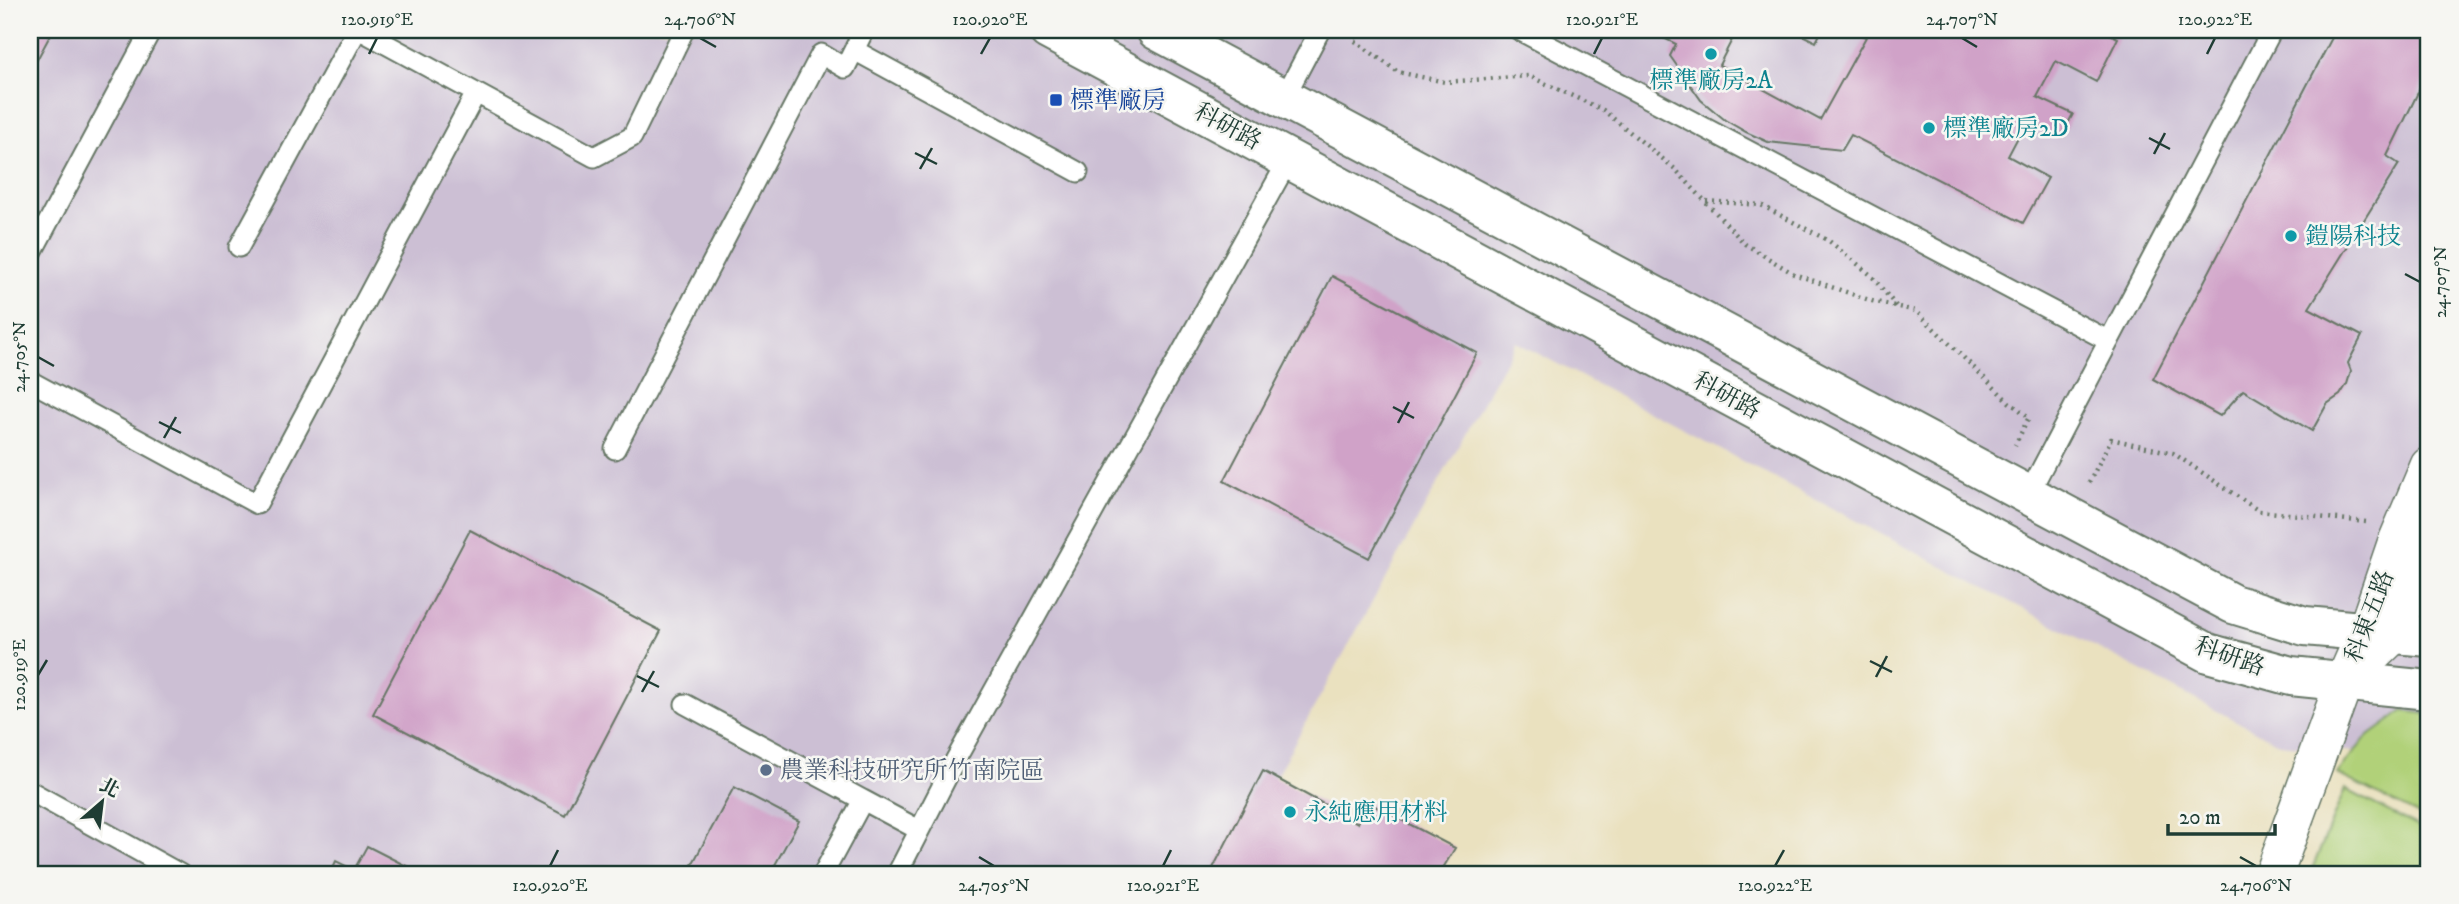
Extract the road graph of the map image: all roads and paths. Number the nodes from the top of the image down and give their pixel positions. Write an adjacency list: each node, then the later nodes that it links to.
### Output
1 (151, 30): 18 (lane)
2 (358, 30): 12 (lane); 17 (lane)
3 (684, 30): 12 (lane)
4 (864, 30): 11 (lane)
5 (1048, 30): 14 (street, 科研路)
6 (1156, 30): 13 (street, 科研路)
7 (1320, 30): 13 (lane)
8 (1519, 30): 20 (lane)
9 (2272, 30): 20 (lane)
10 (1355, 41): 16 (path)
11 (853, 50): 15 (lane); 23 (lane)
12 (477, 93): 21 (lane)
13 (1284, 98): 26 (street, 科研路)
14 (1289, 159): 30 (street, 科研路); 35 (lane)
15 (1078, 173)
16 (1706, 201): 19 (path); 19 (path)
17 (239, 247)
18 (30, 256)
19 (1896, 307): 22 (path)
20 (2109, 341): 26 (lane)
21 (30, 381)
22 (2015, 445)
23 (615, 449)
24 (2429, 466): 29 (street, 科東五路)
25 (2089, 483): 27 (path)
26 (2029, 493): 29 (street, 科研路)
27 (2372, 523)
28 (2429, 533): 29 (street, 科東五路)
29 (2396, 634): 30 (street, 科東五路)
30 (2344, 682): 31 (street, 科研路); 39 (street)
31 (2429, 690)
32 (685, 704): 34 (lane)
33 (30, 791): 36 (lane)
34 (863, 800): 35 (lane); 37 (lane)
35 (919, 830): 38 (lane)
36 (180, 874)
37 (823, 874)
38 (897, 874)
39 (2274, 874)

